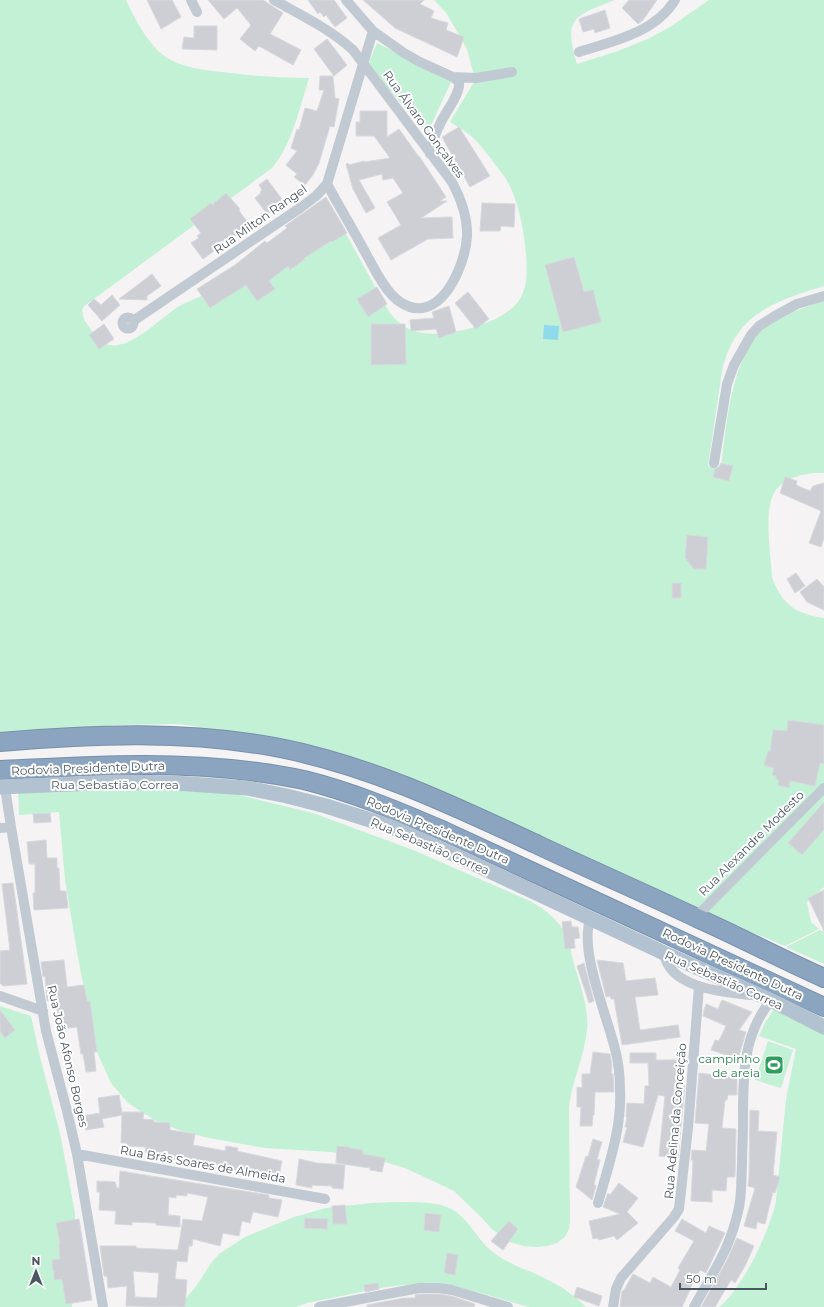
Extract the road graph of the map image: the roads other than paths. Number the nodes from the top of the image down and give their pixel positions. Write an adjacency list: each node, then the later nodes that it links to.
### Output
1 (191, 0): 5 (street)
2 (274, 0): 8 (street, Rua Álvaro Gonçalves)
3 (346, 0): 6 (street)
4 (675, 0): 7 (street)
5 (197, 12)
6 (373, 31): 8 (street, Rua Milton Rangel); 10 (street)
7 (579, 52)
8 (363, 64): 11 (street, Rua Álvaro Gonçalves); 12 (street, Rua Milton Rangel)
9 (512, 72): 10 (street)
10 (453, 77): 11 (street)
11 (430, 154): 12 (street, Rua Álvaro Gonçalves)
12 (327, 184): 14 (street, Rua Milton Rangel)
13 (824, 296): 15 (street)
14 (133, 321)
15 (714, 463)
16 (0, 742): 21 (highway)
17 (2, 781): 19 (street, Rua João Afonso Borges); 22 (main road, Rua Sebastião Correa); 28 (highway, Rodovia Presidente Dutra)
18 (824, 788): 21 (street, Rua Alexandre Modesto)
19 (11, 827): 20 (street); 29 (street, Rua João Afonso Borges)
20 (0, 828)
21 (696, 917): 24 (highway)
22 (591, 918): 23 (main road, Rua Sebastião Correa); 33 (street)
23 (664, 953): 25 (street); 27 (main road, Rua Sebastião Correa)
24 (821, 977)
25 (699, 986): 27 (street); 37 (street, Rua Adelina da Conceição)
26 (0, 996): 29 (street)
27 (766, 998): 30 (main road, Rua Sebastião Correa); 38 (street)
28 (824, 1007)
29 (43, 1011): 31 (street, Rua João Afonso Borges)
30 (824, 1027)
31 (77, 1154): 32 (street, Rua Brás Soares de Almeida); 34 (street, Rua João Afonso Borges)
32 (325, 1199)
33 (598, 1203)
34 (103, 1307)
35 (319, 1307): 36 (street)
36 (508, 1307)
37 (613, 1307)
38 (694, 1307)

